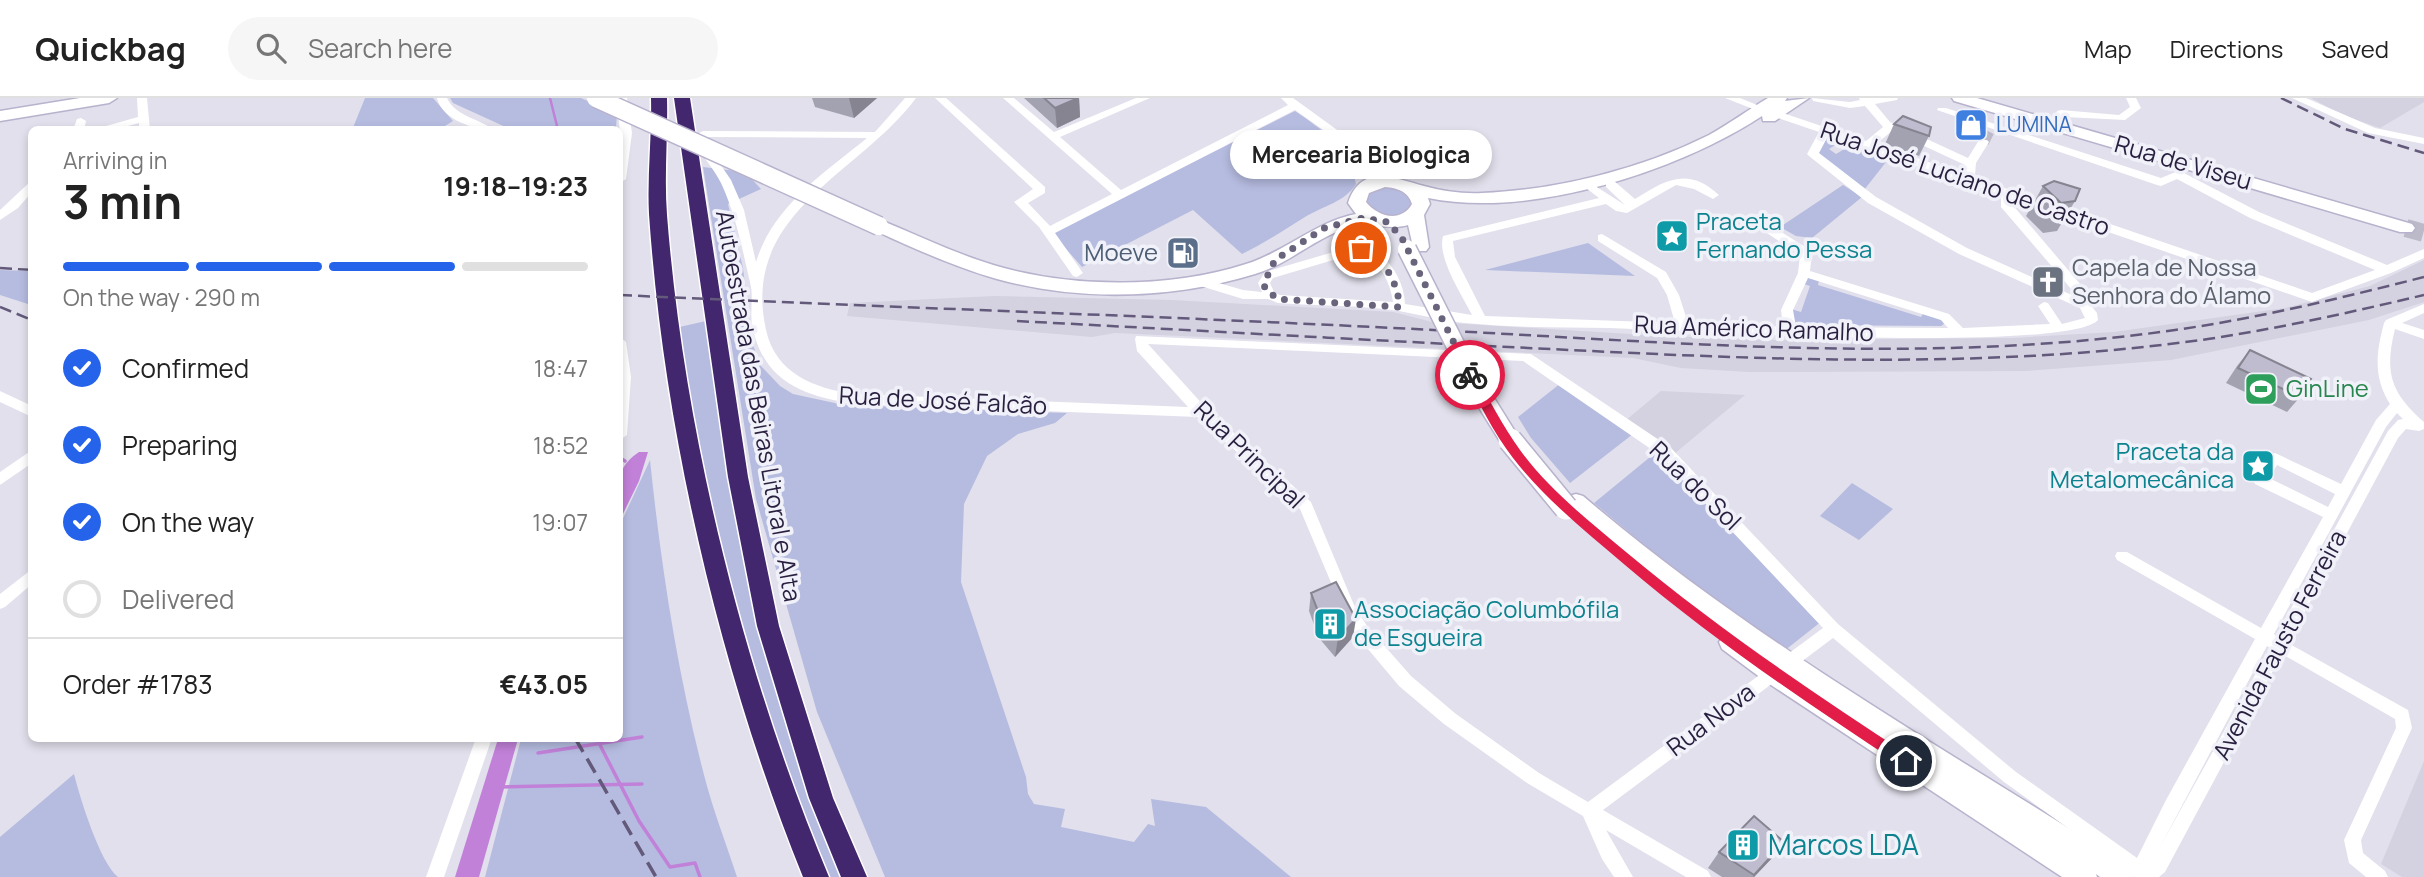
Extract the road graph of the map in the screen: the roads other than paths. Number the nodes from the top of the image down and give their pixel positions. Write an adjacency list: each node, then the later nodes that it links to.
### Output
1 (78, 98): 25 (main road)
2 (109, 98): 28 (main road)
3 (142, 98): 30 (street)
4 (442, 98): 31 (street)
5 (596, 98): 37 (main road, bridge)
6 (623, 98): 36 (street); 37 (main road)
7 (659, 98): 101 (highway)
8 (682, 98): 102 (highway, Autoestrada das Beiras Litoral e Alta)
9 (911, 98): 34 (street, Rua de José Falcão)
10 (940, 98): 56 (street)
11 (1008, 98): 35 (street)
12 (1145, 98): 35 (street)
13 (1730, 98): 24 (street, Rua José Luciano de Castro)
14 (1801, 98): 24 (main road)
15 (1893, 98): 22 (street)
16 (1960, 98): 29 (main road, Rua de Viseu)
17 (1980, 98): 29 (main road, Rua de Viseu)
18 (2131, 98): 29 (street)
19 (2297, 98): 27 (street)
20 (2306, 98): 27 (street)
21 (1817, 99): 22 (street)
22 (1866, 101): 32 (street)
23 (1291, 102): 41 (street); 49 (street)
24 (1772, 107): 33 (street, Rua José Luciano de Castro); 43 (main road); 46 (main road)
25 (0, 108)
26 (1942, 110): 61 (street)
27 (2325, 111): 38 (street)
28 (0, 116)
29 (2059, 120)
30 (144, 124)
31 (480, 126)
32 (1890, 127): 40 (street); 42 (street)
33 (1825, 131): 40 (street, Rua José Luciano de Castro); 67 (street)
34 (876, 135): 37 (street); 65 (street, Rua de José Falcão)
35 (1054, 136): 49 (street)
36 (623, 137)
37 (703, 141): 54 (main road, bridge); 65 (street)
38 (2424, 141)
39 (1983, 142): 42 (street)
40 (1867, 146): 44 (street, Rua José Luciano de Castro)
41 (1361, 159): 43 (street); 47 (street)
42 (1970, 163): 44 (street)
43 (1400, 183): 47 (main road); 51 (main road)
44 (1973, 183): 48 (street, Rua José Luciano de Castro)
45 (28, 189): 52 (street)
46 (1603, 191): 50 (street); 51 (main road); 71 (street)
47 (1361, 193): 53 (main road); 63 (main road)
48 (2007, 194): 61 (street, Rua José Luciano de Castro); 67 (street)
49 (1120, 195): 56 (street)
50 (1713, 195)
51 (1417, 212): 53 (main road); 58 (main road)
52 (0, 216)
53 (1380, 220): 58 (main road); 60 (main road)
54 (883, 222): 63 (main road); 64 (main road)
55 (1765, 226): 62 (street)
56 (1048, 232): 63 (street)
57 (1602, 238): 73 (street)
58 (1413, 248): 96 (main road, bridge)
59 (2424, 253): 61 (street)
60 (1272, 267): 64 (main road); 66 (street); 69 (street)
61 (2387, 270)
62 (1804, 273): 75 (street); 76 (street)
63 (1077, 274)
64 (1193, 280): 66 (street, Rua Américo Ramalho)
65 (755, 285): 84 (street, Rua de José Falcão)
66 (1269, 295): 69 (street, Rua Américo Ramalho)
67 (2084, 305): 74 (street, Rua Américo Ramalho)
68 (2044, 306): 74 (street)
69 (1399, 307): 71 (street, Rua Américo Ramalho)
70 (2424, 309): 72 (street)
71 (1480, 319): 73 (street, Rua Américo Ramalho)
72 (2390, 323): 77 (street); 82 (street)
73 (1683, 327): 75 (street, Rua Américo Ramalho)
74 (2058, 327): 76 (street, Rua Américo Ramalho)
75 (1790, 332): 76 (street, Rua Américo Ramalho)
76 (1961, 333)
77 (2424, 335)
78 (1141, 339): 84 (street, Rua Principal); 93 (street, Rua do Sol)
79 (623, 368): 80 (street)
80 (623, 392)
81 (0, 396): 83 (street)
82 (2396, 406): 85 (street); 88 (street, Avenida Fausto Ferreira)
83 (28, 410)
84 (1201, 412): 98 (street, Rua Principal)
85 (2420, 427): 95 (street, Avenida Fausto Ferreira)
86 (28, 457): 87 (street)
87 (0, 480)
88 (2344, 492): 89 (street, Avenida Fausto Ferreira); 89 (street)
89 (2331, 515): 94 (street, Avenida Fausto Ferreira)
90 (2122, 556): 94 (street)
91 (28, 578): 92 (street)
92 (0, 603)
93 (1833, 629): 96 (street, Rua Nova); 99 (street, Rua do Sol)
94 (2264, 635): 95 (street); 99 (street, Avenida Fausto Ferreira)
95 (2280, 644): 99 (street, Avenida Fausto Ferreira); 107 (street)
96 (1779, 668): 98 (street, Rua Nova); 105 (main road); 106 (main road)
97 (483, 742): 100 (street)
98 (1589, 811): 103 (street); 104 (street, Rua Principal)
99 (2146, 876)
100 (435, 877)
101 (816, 877)
102 (854, 877)
103 (1624, 877)
104 (1702, 877)
105 (2084, 877)
106 (2123, 877)
107 (2379, 877)

